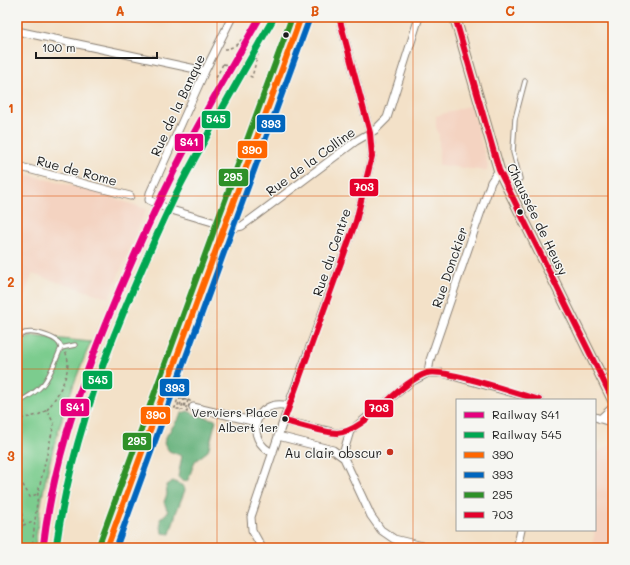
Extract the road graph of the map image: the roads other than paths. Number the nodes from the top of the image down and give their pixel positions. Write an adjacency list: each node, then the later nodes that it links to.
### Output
1 (232, 17): 7 (street, Rue de la Banque)
2 (301, 17): 15 (main road)
3 (338, 17): 9 (street, Rue du Centre)
4 (420, 17): 9 (street)
5 (455, 17): 11 (main road, Chaussée de Heusy)
6 (17, 31): 7 (street)
7 (204, 71): 14 (street, Rue de la Banque)
8 (525, 81): 12 (lane)
9 (370, 133): 15 (street, Rue de la Colline); 23 (street, Rue du Centre)
10 (17, 166): 13 (street, Rue de Rome)
11 (499, 170): 12 (main road, Chaussée de Heusy); 19 (street, Rue Donckier)
12 (506, 185): 21 (main road, Chaussée de Heusy)
13 (130, 196)
14 (153, 203): 15 (street, Rue de la Colline)
15 (224, 226): 35 (main road)
16 (17, 338): 18 (lane)
17 (75, 345): 18 (lane)
18 (61, 348): 22 (lane)
19 (428, 373): 20 (street); 30 (street)
20 (535, 399)
21 (613, 400)
22 (17, 403)
23 (288, 406): 27 (street, Rue du Centre); 28 (street)
24 (613, 407): 26 (street)
25 (190, 409): 28 (street)
26 (598, 418): 29 (street)
27 (284, 421): 30 (street); 31 (street, Rue du Centre)
28 (256, 422): 32 (street)
29 (613, 423)
30 (350, 431): 33 (street)
31 (278, 436): 32 (street, Rue du Centre); 33 (street)
32 (273, 452): 36 (street, Rue du Centre)
33 (344, 458): 37 (street)
34 (521, 531): 38 (street)
35 (106, 548)
36 (262, 548)
37 (431, 548)
38 (517, 548)

